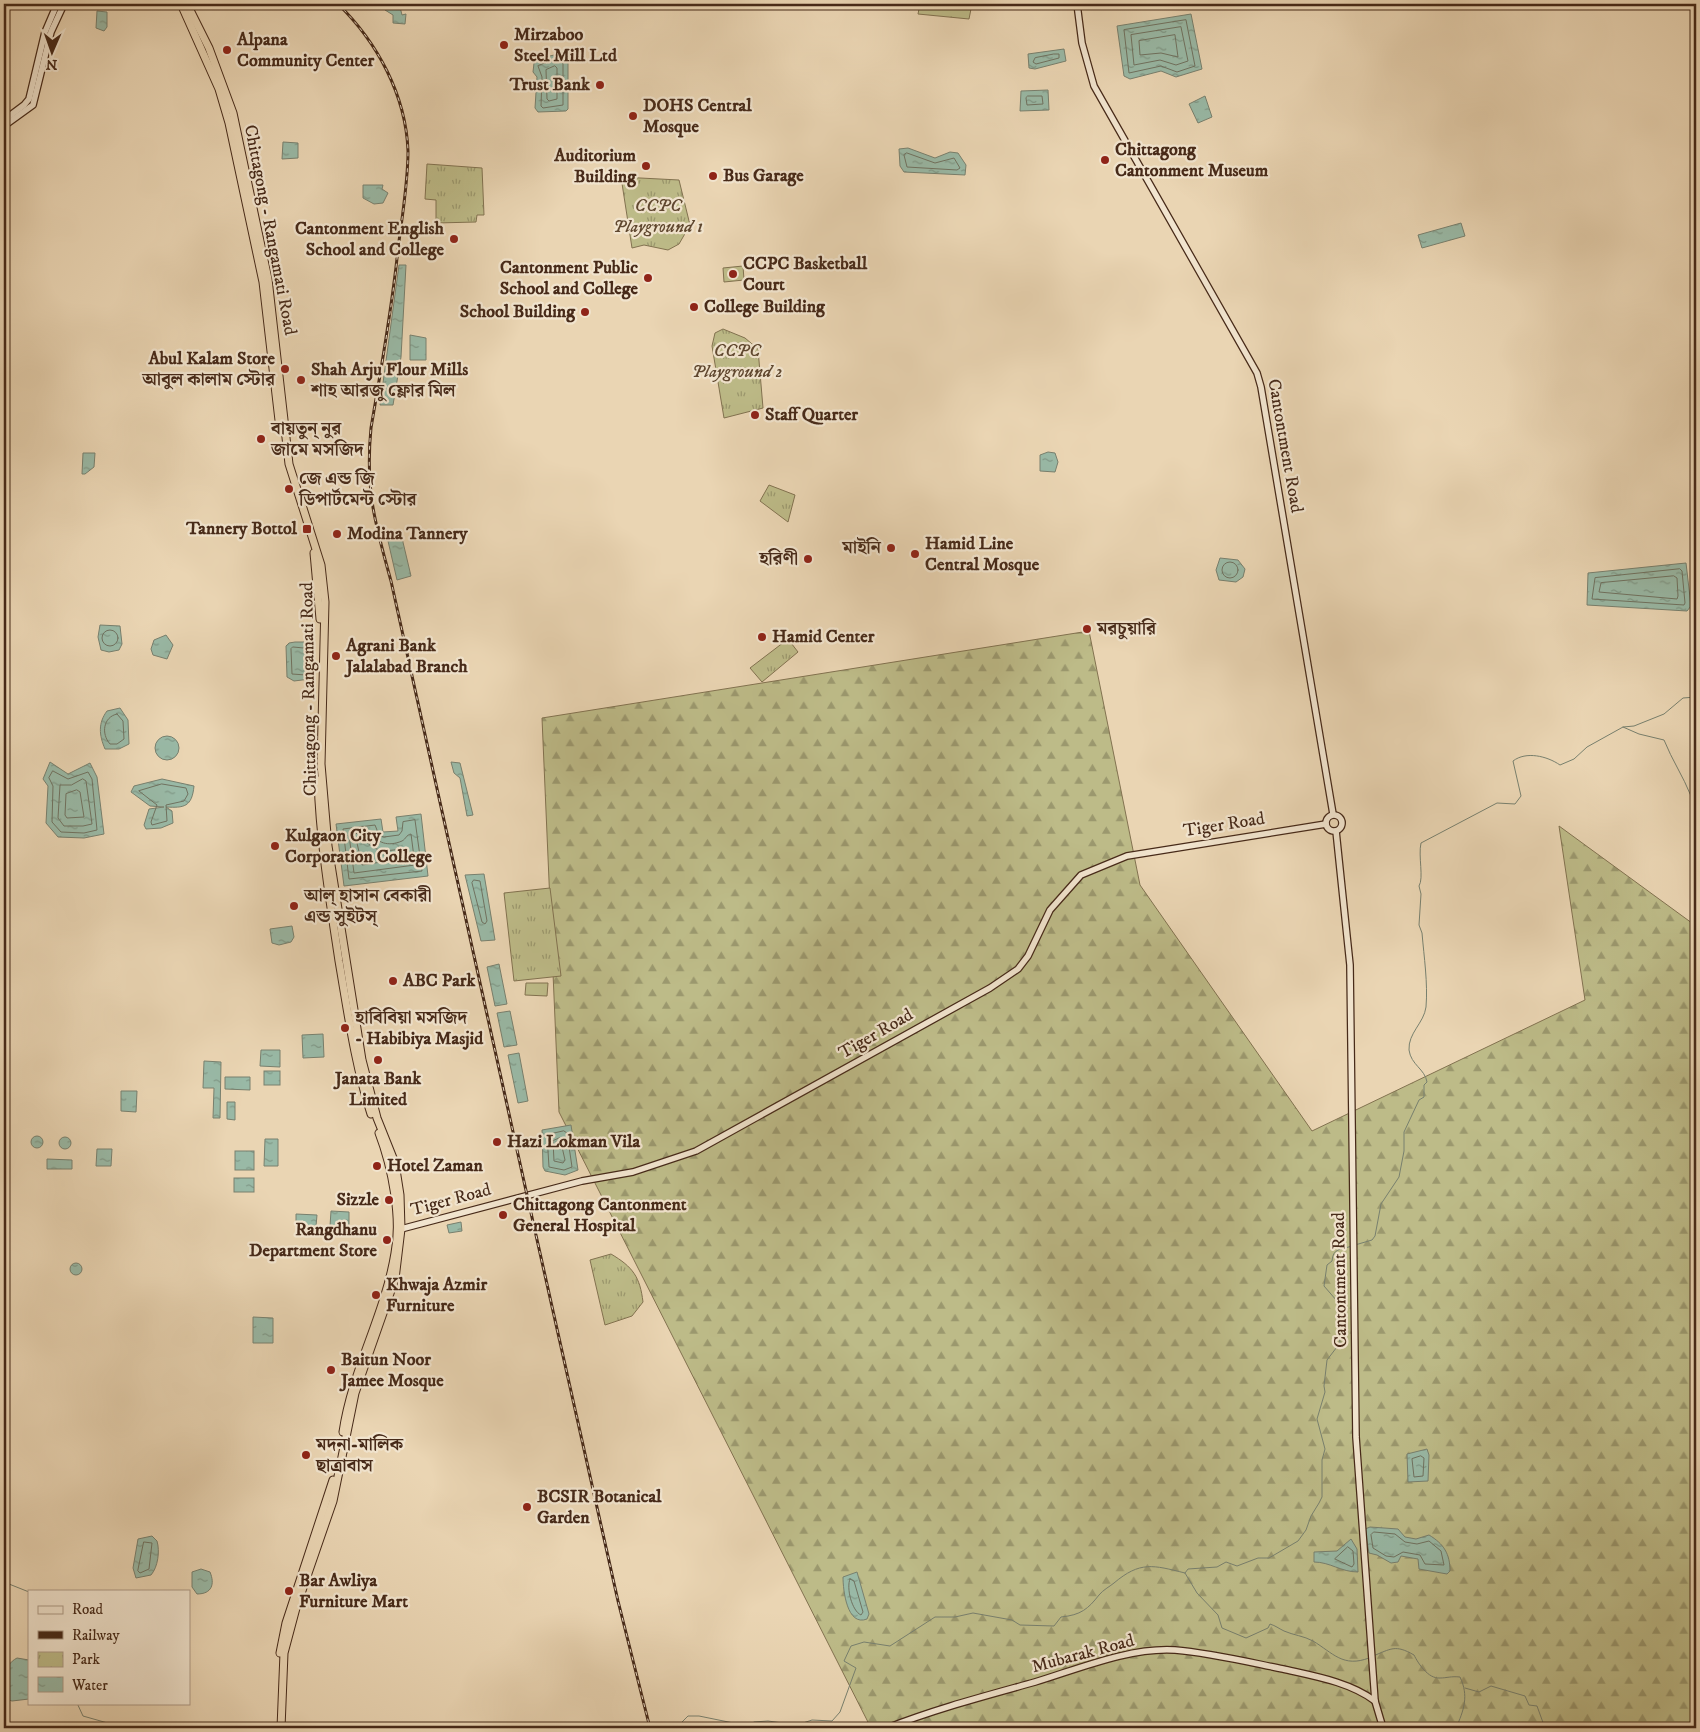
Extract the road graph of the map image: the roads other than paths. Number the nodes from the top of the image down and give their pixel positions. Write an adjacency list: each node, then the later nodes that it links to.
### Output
1 (57, 4): 6 (street)
2 (64, 4): 7 (street)
3 (181, 4): 13 (highway, Chittagong - Rangamati Road)
4 (187, 4): 11 (highway, Chittagong - Rangamati Road)
5 (1077, 4): 8 (street, Cantontment Road)
6 (4, 120)
7 (4, 126)
8 (1333, 814): 9 (street); 10 (street)
9 (1326, 824): 10 (street); 11 (street, Tiger Road)
10 (1336, 831): 12 (street, Cantontment Road)
11 (401, 1229): 13 (highway, Chittagong - Rangamati Road)
12 (1376, 1701): 14 (street, Mubarak Road); 15 (street, Cantontment Road)
13 (279, 1728)
14 (887, 1728)
15 (1383, 1728)

